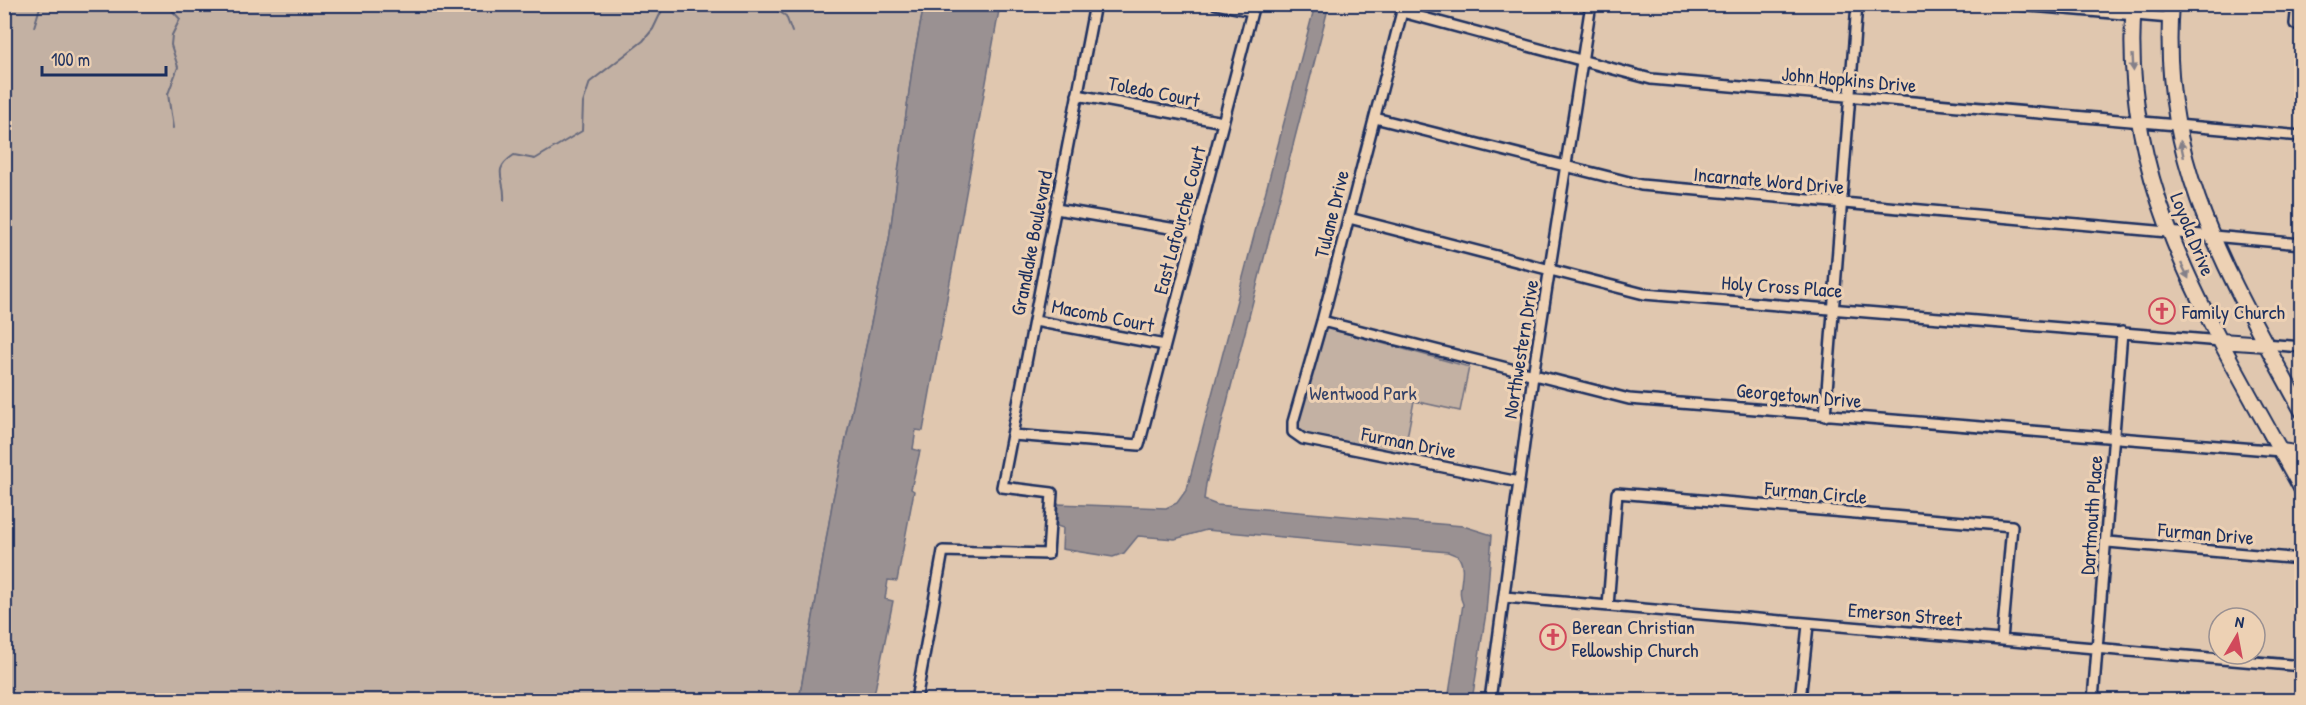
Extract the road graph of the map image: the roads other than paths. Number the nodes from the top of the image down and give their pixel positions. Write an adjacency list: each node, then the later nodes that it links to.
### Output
1 (1095, 4): 13 (street, Grandlake Boulevard)
2 (1216, 4): 7 (street)
3 (1591, 4): 12 (street, Northwestern Drive)
4 (1857, 4): 14 (street)
5 (2008, 4): 9 (street)
6 (2296, 4): 11 (street)
7 (1253, 8): 16 (street, East Lafourche Court)
8 (1403, 8): 12 (street, John Hopkins Drive); 15 (street, Tulane Drive)
9 (2133, 11): 10 (street); 17 (main road, Loyola Drive, one-way to 17)
10 (2171, 11): 18 (main road, Loyola Drive)
11 (2295, 24)
12 (1583, 61): 14 (street, John Hopkins Drive); 20 (street, Northwestern Drive)
13 (1077, 95): 16 (street, Toledo Court); 22 (street, Grandlake Boulevard)
14 (1850, 98): 17 (street, John Hopkins Drive); 21 (street)
15 (1375, 118): 20 (street, Incarnate Word Drive); 23 (street, Tulane Drive)
16 (1223, 122): 24 (street, East Lafourche Court)
17 (2139, 123): 18 (street, John Hopkins Drive); 25 (main road, Loyola Drive)
18 (2177, 125): 19 (street, John Hopkins Drive); 26 (main road, Loyola Drive, one-way to 18)
19 (2301, 136)
20 (1566, 164): 21 (street, Incarnate Word Drive); 28 (street, Northwestern Drive)
21 (1842, 205): 25 (street, Incarnate Word Drive); 29 (street)
22 (1056, 208): 24 (street); 30 (street, Grandlake Boulevard)
23 (1349, 218): 28 (street, Holy Cross Place); 31 (street, Tulane Drive)
24 (1194, 232): 35 (street, East Lafourche Court)
25 (2168, 232): 26 (street, Incarnate Word Drive); 33 (main road, Loyola Drive, one-way to 33)
26 (2210, 236): 27 (street); 34 (main road, Loyola Drive)
27 (2301, 244)
28 (1550, 271): 29 (street, Holy Cross Place); 37 (street, Northwestern Drive)
29 (1834, 308): 32 (street, Holy Cross Place); 39 (street)
30 (1035, 321): 35 (street, Macomb Court); 41 (street, Grandlake Boulevard)
31 (1322, 321): 37 (street, Georgetown Drive); 40 (street, Tulane Drive)
32 (2122, 332): 33 (street, Holy Cross Place); 42 (street, Dartmouth Place)
33 (2221, 340): 34 (main road); 43 (main road, Loyola Drive)
34 (2265, 344): 36 (street); 38 (main road, Loyola Drive)
35 (1165, 345): 41 (street, East Lafourche Court)
36 (2301, 347)
37 (1533, 376): 39 (street, Georgetown Drive); 45 (street, Northwestern Drive)
38 (2301, 411)
39 (1825, 416): 42 (street, Georgetown Drive)
40 (1293, 432): 45 (street, Furman Drive)
41 (1013, 435): 55 (street, Grandlake Boulevard)
42 (2114, 438): 43 (street, Georgetown Drive); 47 (street, Dartmouth Place)
43 (2281, 451): 44 (main road); 46 (main road, Loyola Drive)
44 (2301, 454)
45 (1519, 482): 49 (street, Northwestern Drive)
46 (2301, 490)
47 (2108, 542): 48 (street, Furman Drive); 53 (street, Dartmouth Place)
48 (2301, 559)
49 (1505, 597): 50 (street, Emerson Street); 56 (street, Northwestern Drive)
50 (1608, 606): 51 (street, Emerson Street); 52 (street, Furman Circle)
51 (1808, 625): 52 (street, Emerson Street); 57 (street)
52 (2002, 640): 53 (street, Emerson Street)
53 (2098, 649): 54 (street, Emerson Street); 58 (street, Dartmouth Place)
54 (2301, 666)
55 (916, 700)
56 (1490, 700)
57 (1800, 700)
58 (2093, 700)

